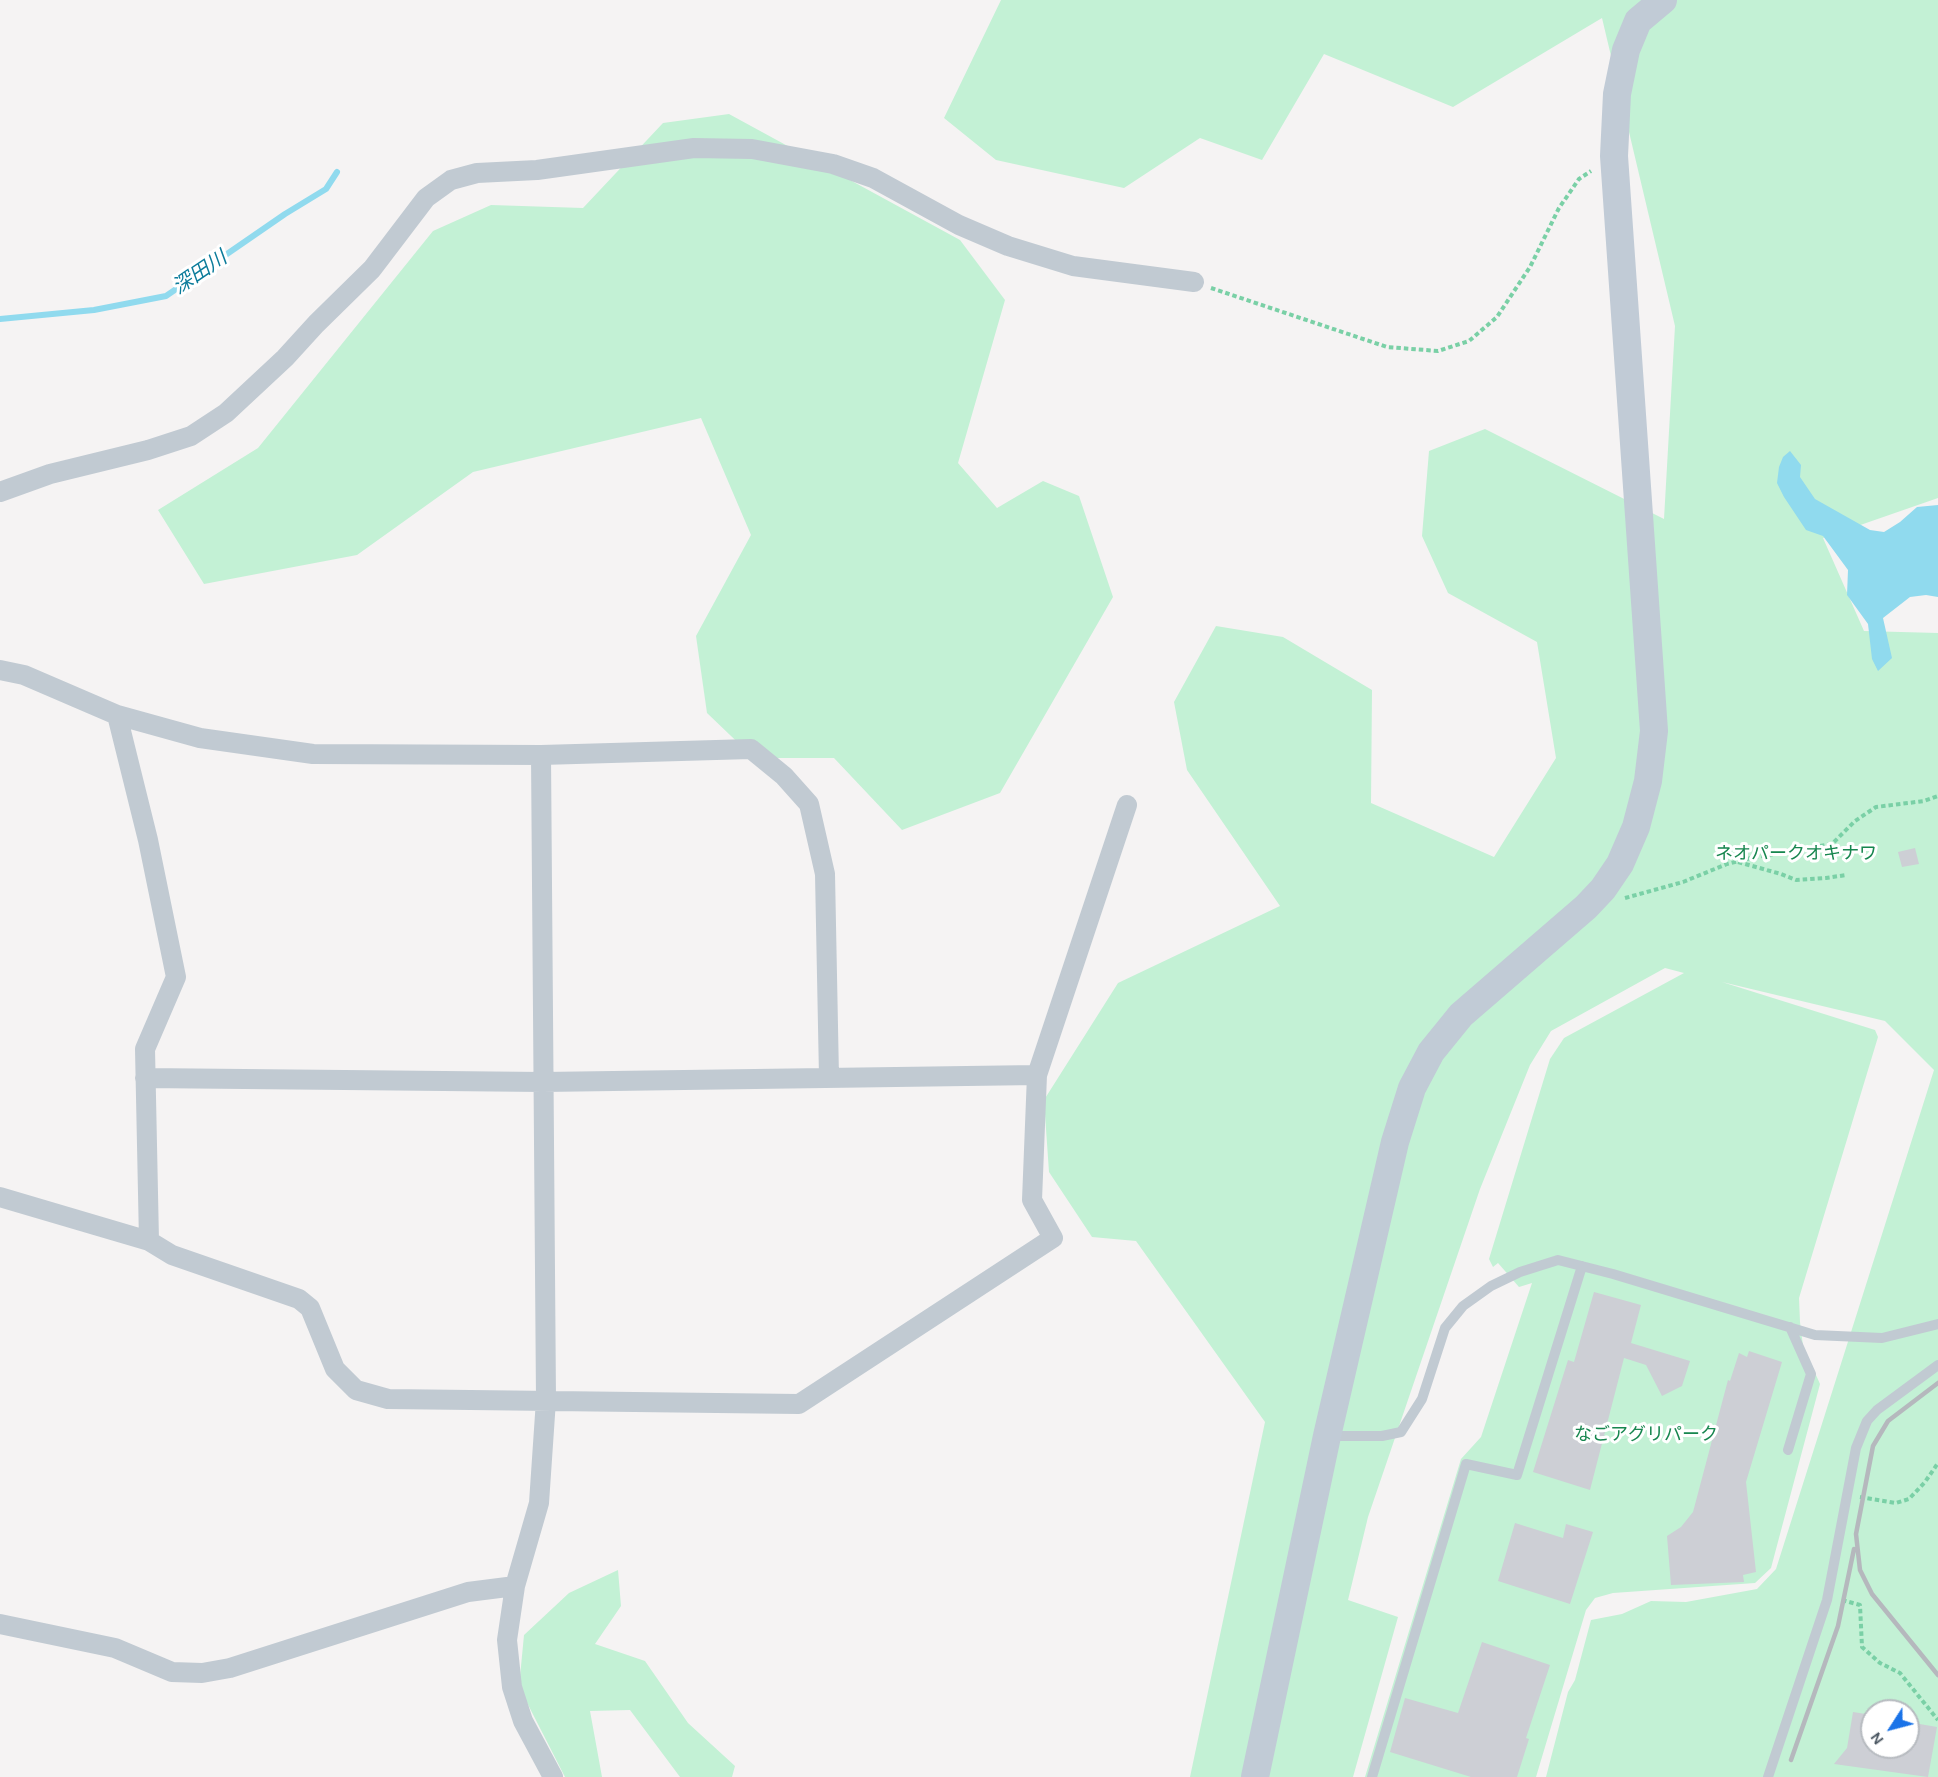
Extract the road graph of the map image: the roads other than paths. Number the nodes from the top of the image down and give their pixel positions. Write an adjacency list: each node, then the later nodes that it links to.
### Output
1 (1663, 0): 19 (street)
2 (1194, 282): 3 (street)
3 (0, 492)
4 (0, 670): 5 (street)
5 (117, 715): 6 (street); 10 (street)
6 (541, 755): 9 (street); 11 (street)
7 (1127, 805): 8 (street)
8 (1037, 1075): 9 (street); 18 (street)
9 (829, 1077): 11 (street)
10 (145, 1078): 11 (street); 13 (street)
11 (543, 1082): 18 (street)
12 (0, 1197): 13 (street)
13 (149, 1241): 18 (street)
14 (1582, 1266): 16 (lane); 19 (lane); 25 (lane)
15 (1938, 1324): 16 (lane)
16 (1790, 1327): 20 (lane)
17 (1938, 1365): 26 (lane)
18 (546, 1400): 21 (street)
19 (1327, 1437): 24 (street)
20 (1788, 1450)
21 (515, 1586): 22 (street); 23 (street)
22 (0, 1624)
23 (554, 1777)
24 (1255, 1777)
25 (1372, 1777)
26 (1768, 1777)

